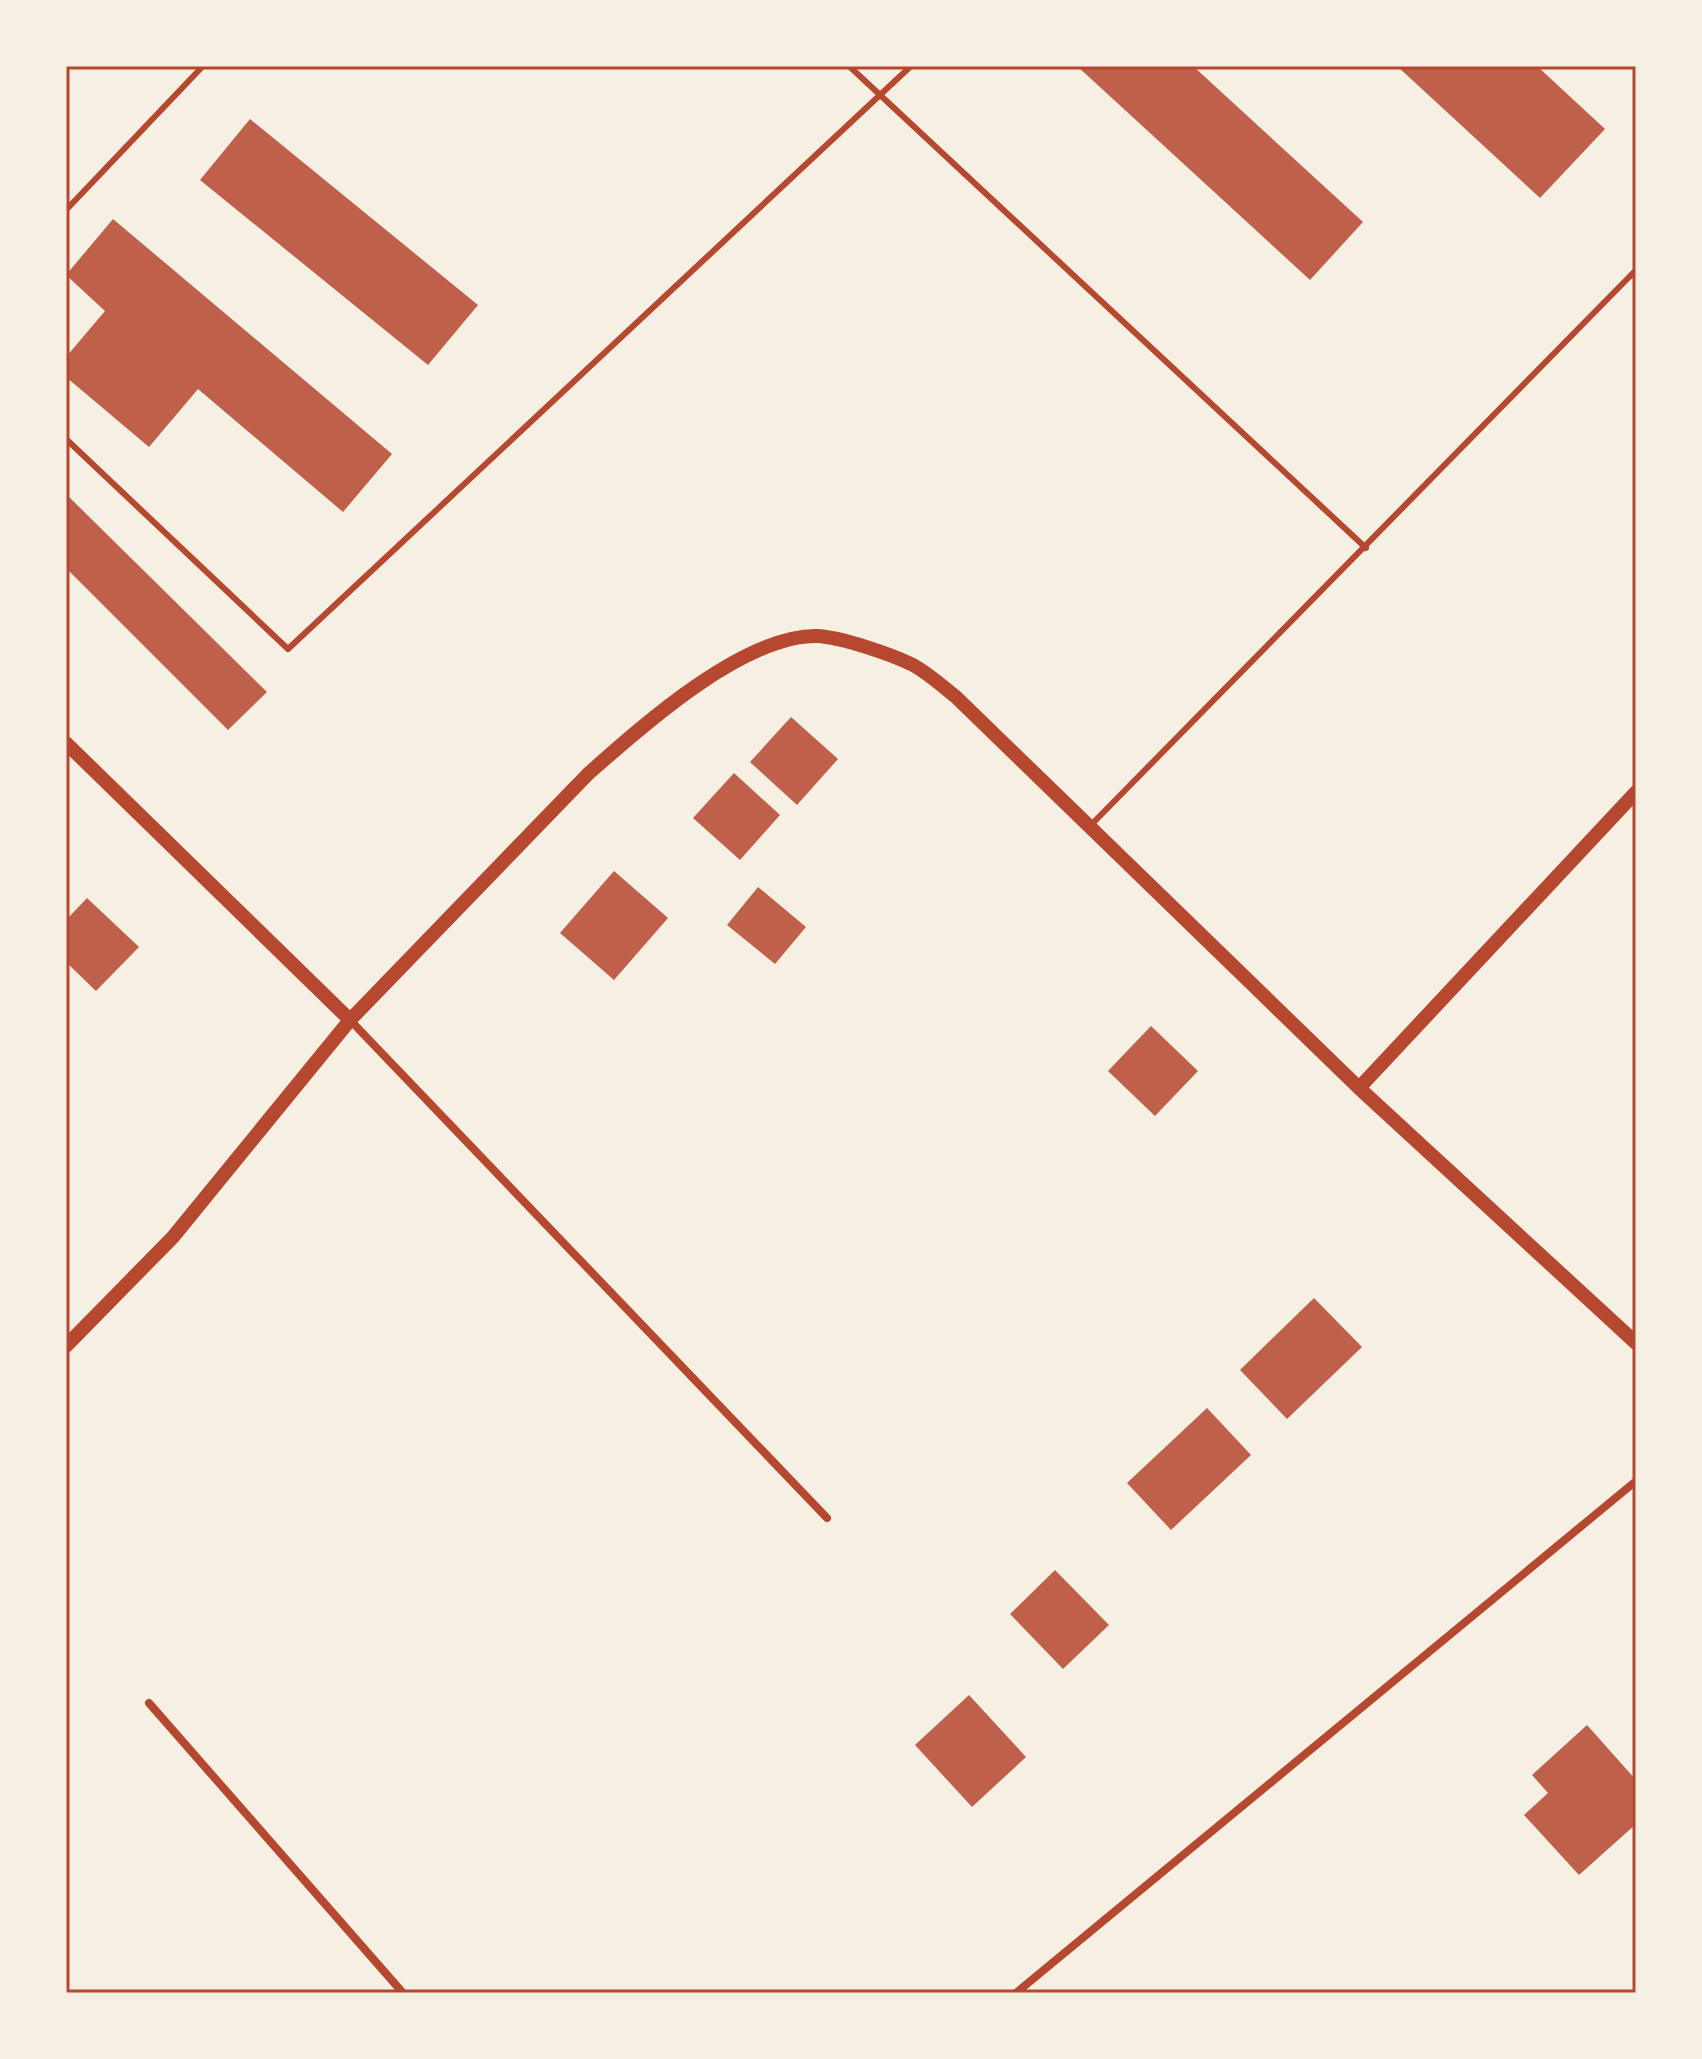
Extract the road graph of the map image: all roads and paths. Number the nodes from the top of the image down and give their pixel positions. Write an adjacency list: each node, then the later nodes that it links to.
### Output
1 (203, 66): 5 (lane)
2 (849, 66): 4 (lane)
3 (911, 66): 4 (lane)
4 (881, 97): 7 (lane); 8 (lane)
5 (66, 210)
6 (1636, 270): 8 (lane)
7 (66, 439)
8 (1366, 548): 11 (lane)
9 (66, 743): 12 (street)
10 (1636, 792): 13 (street)
11 (1090, 826): 12 (street); 13 (street)
12 (350, 1020): 15 (street); 17 (street)
13 (1359, 1088): 14 (street)
14 (1636, 1343)
15 (66, 1346)
16 (1636, 1481): 20 (street)
17 (827, 1518)
18 (149, 1703): 19 (street)
19 (403, 1993)
20 (1016, 1993)

